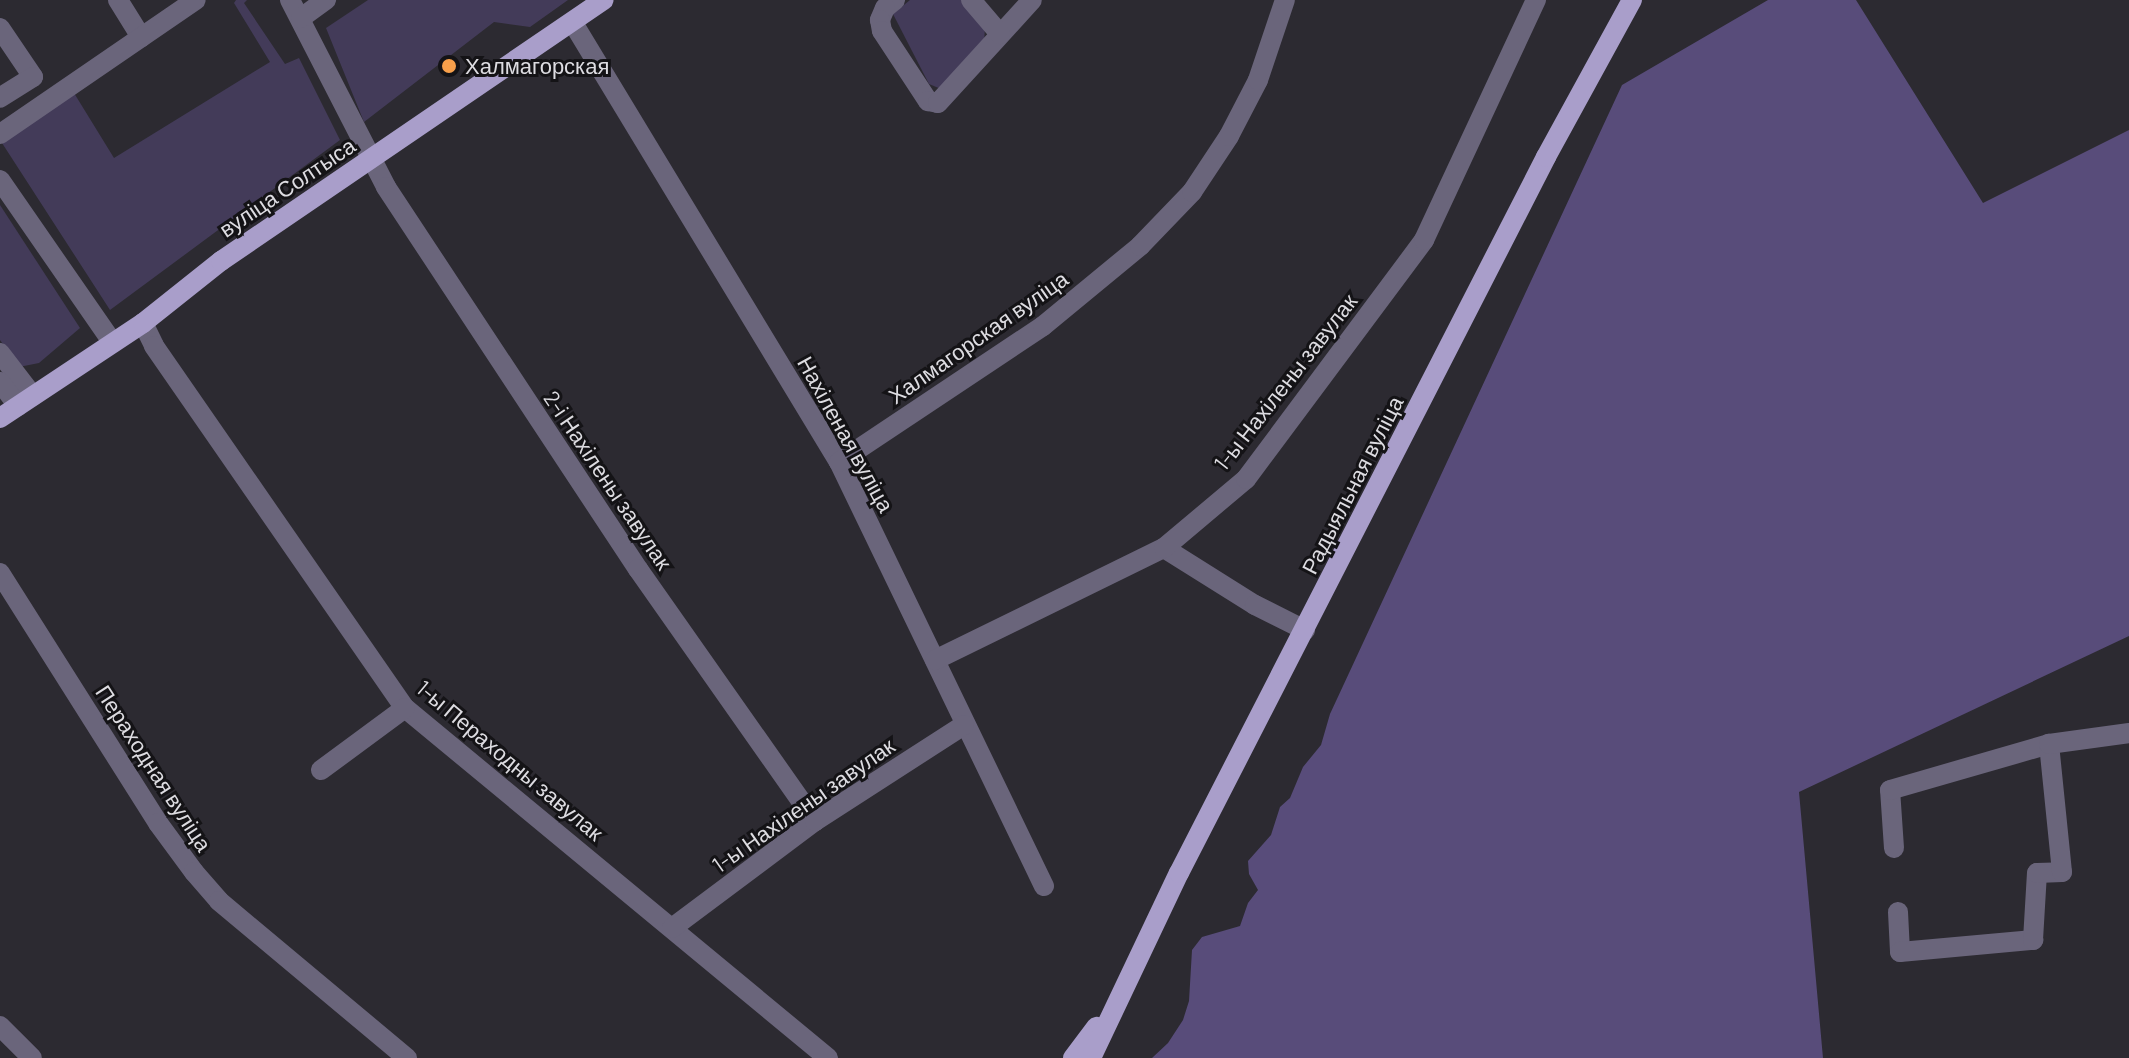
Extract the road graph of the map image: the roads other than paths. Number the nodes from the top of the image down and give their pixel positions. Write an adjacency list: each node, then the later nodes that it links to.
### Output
1 (118, 0): 15 (street)
2 (196, 0): 15 (street)
3 (326, 0): 11 (street)
4 (604, 0): 12 (main road, вуліца Солтыса)
5 (895, 0): 14 (street)
6 (971, 0): 14 (street)
7 (1032, 0): 14 (street)
8 (1285, 0): 25 (street, Халмагорская вуліца)
9 (1536, 0): 26 (street, 1-ы Нахілены завулак)
10 (1632, 0): 28 (main road, Радыяльная вуліца)
11 (295, 9): 18 (street, 2-і Нахілены завулак)
12 (573, 23): 18 (main road, вуліца Солтыса); 25 (street, Нахіленая вуліца)
13 (0, 28): 16 (street)
14 (1000, 34)
15 (141, 37): 17 (street)
16 (0, 98)
17 (0, 134)
18 (370, 159): 20 (main road, вуліца Солтыса); 35 (street, 2-і Нахілены завулак)
19 (0, 180): 21 (street)
20 (143, 323): 21 (main road, вуліца Солтыса); 30 (street, 1-ы Пераходны завулак)
21 (113, 343): 24 (main road, вуліца Солтыса)
22 (0, 353): 24 (street)
23 (0, 382): 24 (street)
24 (11, 409)
25 (839, 462): 29 (street, Нахіленая вуліца)
26 (1164, 548): 28 (street); 29 (street, 1-ы Нахілены завулак)
27 (0, 573): 43 (street, Пераходная вуліца)
28 (1305, 630): 40 (main road, Радыяльная вуліца)
29 (935, 660): 31 (street, Нахіленая вуліца)
30 (405, 708): 34 (street); 39 (street, 1-ы Пераходны завулак)
31 (964, 725): 35 (street, 1-ы Нахілены завулак); 37 (street, Нахіленая вуліца)
32 (2129, 733): 33 (street)
33 (2049, 744): 36 (street); 38 (street)
34 (321, 770)
35 (815, 821): 39 (street, 1-ы Нахілены завулак)
36 (1894, 848)
37 (1044, 886)
38 (1898, 912)
39 (672, 928): 44 (street, 1-ы Пераходны завулак)
40 (1120, 995): 45 (main road, Радыяльная вуліца); 46 (main road, Радыяльная вуліца)
41 (0, 1026): 42 (street)
42 (32, 1058)
43 (407, 1058)
44 (828, 1058)
45 (1073, 1058)
46 (1091, 1058)

